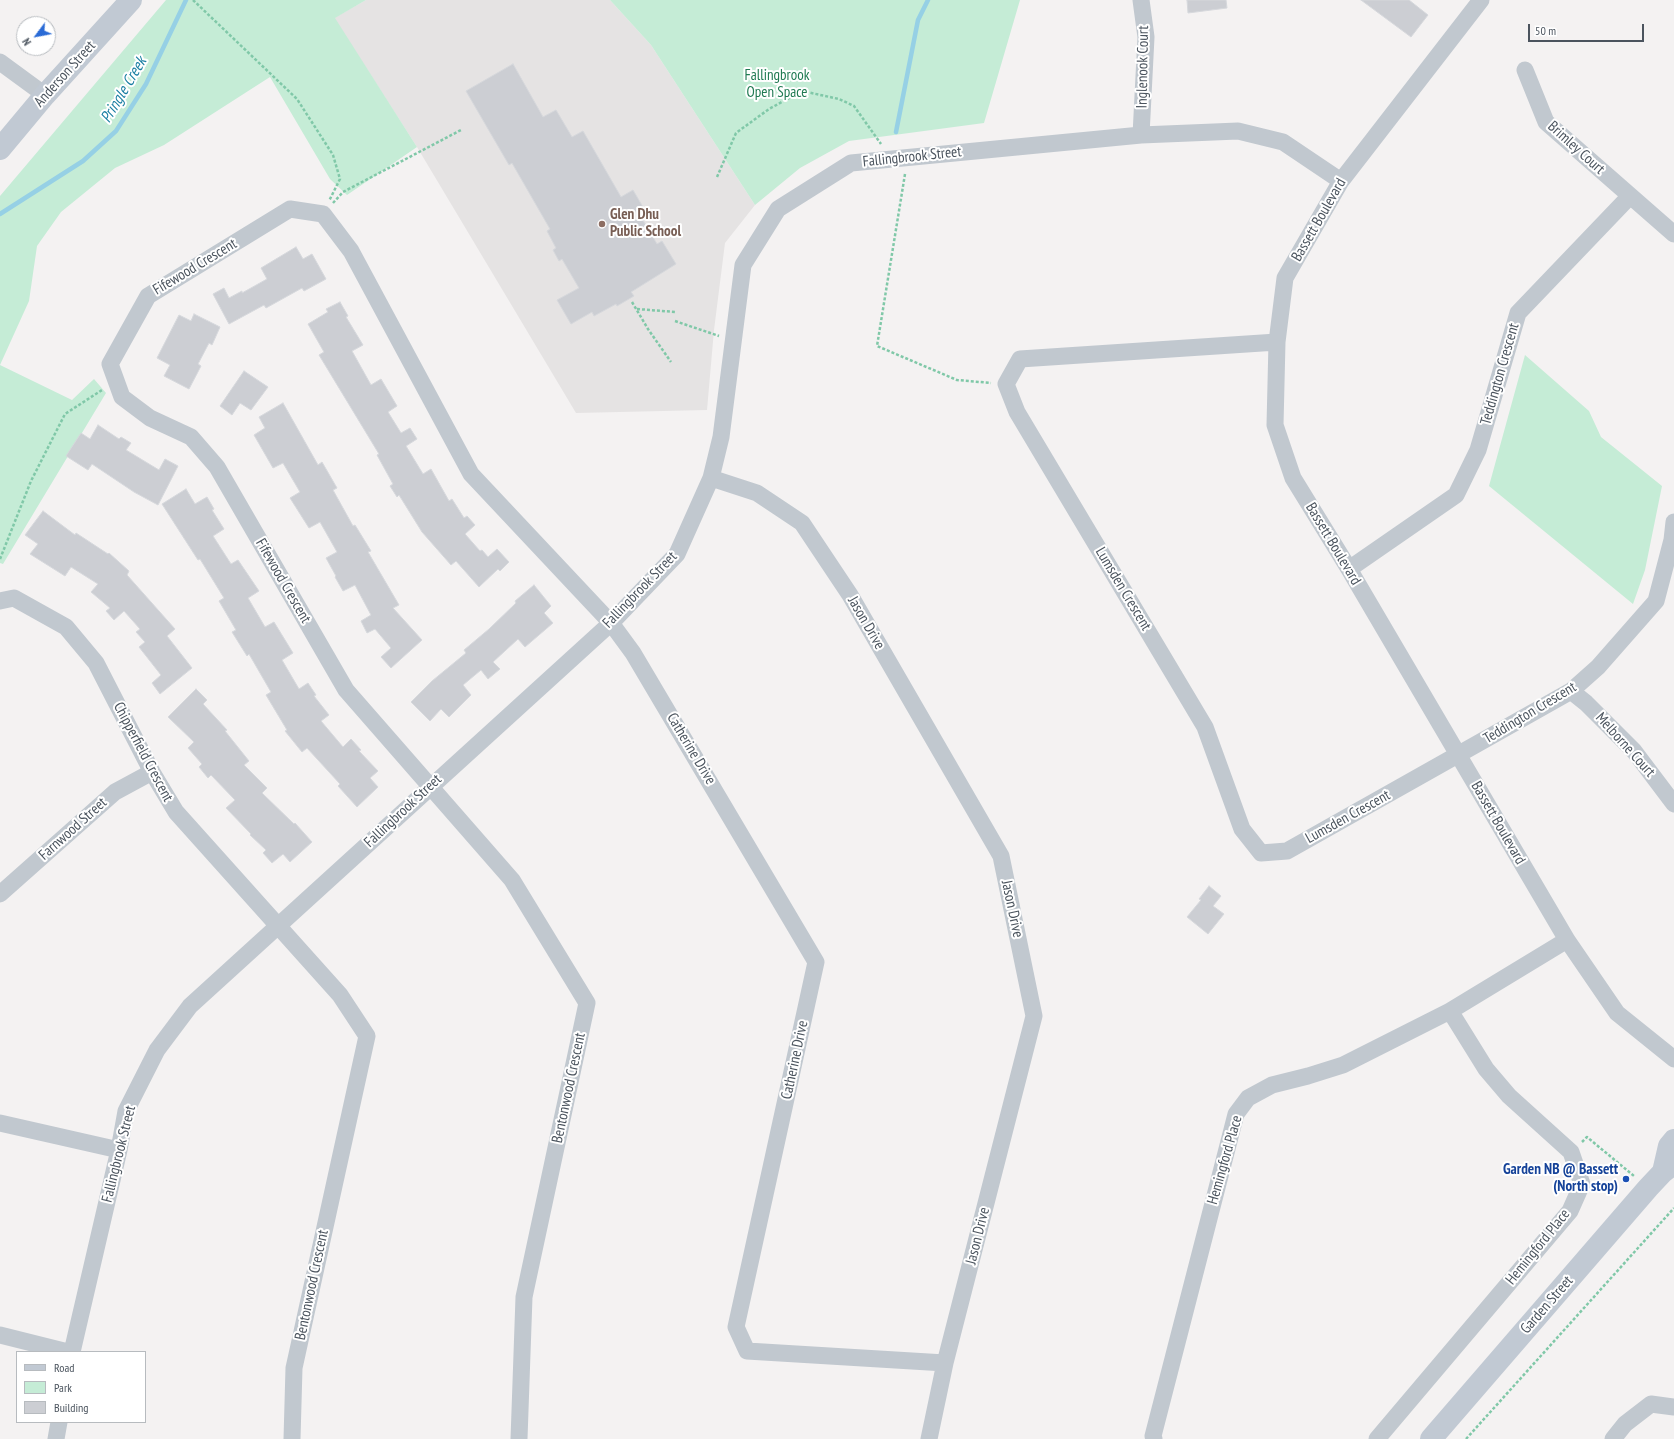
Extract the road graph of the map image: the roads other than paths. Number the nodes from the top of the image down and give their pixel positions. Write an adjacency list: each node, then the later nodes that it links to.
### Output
1 (131, 0): 6 (street, Anderson Street)
2 (1141, 0): 7 (street, Inglenook Court)
3 (1474, 2): 9 (street, Bassett Boulevard)
4 (0, 62): 6 (street)
5 (1525, 70): 10 (street, Brimley Court)
6 (46, 95): 8 (street, Anderson Street)
7 (1141, 135): 9 (street, Fallingbrook Street); 13 (street, Fallingbrook Street)
8 (0, 149)
9 (1341, 181): 12 (street, Bassett Boulevard)
10 (1630, 196): 11 (street); 15 (street, Teddington Crescent)
11 (1674, 234)
12 (1277, 342): 15 (street, Bassett Boulevard); 19 (street, Lumsden Crescent)
13 (711, 478): 17 (street, Fallingbrook Street); 35 (street, Jason Drive)
14 (1674, 522): 18 (street, Teddington Crescent)
15 (1349, 569): 19 (street, Bassett Boulevard)
16 (0, 601): 20 (street, Chipperfield Crescent)
17 (611, 623): 21 (street, Fallingbrook Street); 21 (street, Fifewood Crescent); 35 (street, Catherine Drive)
18 (1571, 691): 19 (street, Teddington Crescent); 22 (street, Melborne Court)
19 (1459, 755): 25 (street, Bassett Boulevard)
20 (152, 772): 23 (street, Farnwood Street); 24 (street, Chipperfield Crescent)
21 (430, 786): 24 (street, Fallingbrook Street); 40 (street, Bentonwood Crescent)
22 (1674, 804)
23 (0, 894)
24 (278, 927): 30 (street, Fallingbrook Street); 39 (street, Bentonwood Crescent)
25 (1567, 940): 26 (street, Hemingford Place); 27 (street, Bassett Boulevard)
26 (1450, 1011): 42 (street, Hemingford Place); 43 (street, Hemingford Place)
27 (1674, 1059)
28 (0, 1123): 30 (street)
29 (1674, 1140): 31 (street, Garden Street)
30 (119, 1150): 34 (street, Fallingbrook Street)
31 (1668, 1168): 44 (street, Garden Street)
32 (0, 1335): 33 (street)
33 (64, 1351)
34 (72, 1351)
35 (945, 1363): 41 (street, Jason Drive)
36 (1674, 1407): 45 (street)
37 (59, 1423): 38 (street)
38 (56, 1439)
39 (292, 1439)
40 (519, 1439)
41 (929, 1439)
42 (1154, 1439)
43 (1377, 1439)
44 (1431, 1439)
45 (1613, 1439)

